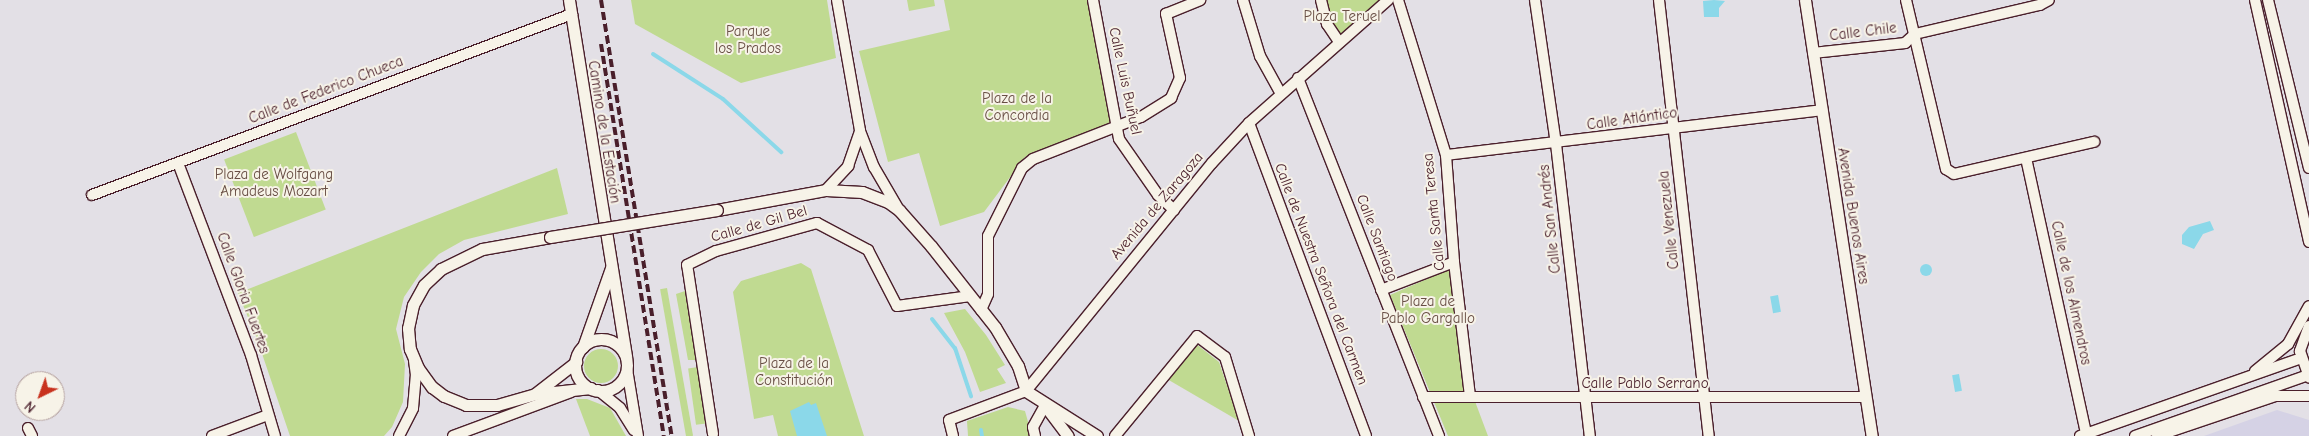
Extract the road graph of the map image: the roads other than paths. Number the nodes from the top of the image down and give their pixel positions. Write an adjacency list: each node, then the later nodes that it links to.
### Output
1 (569, 0): 16 (street, Camino de la Estación)
2 (837, 0): 26 (street)
3 (1093, 0): 24 (street, Calle Luis Buñuel)
4 (1200, 0): 24 (street)
5 (1243, 0): 21 (street)
6 (1321, 0): 18 (street)
7 (1388, 0): 18 (street, Avenida de Zaragoza)
8 (1398, 0): 29 (street, Calle Santa Teresa)
9 (1535, 0): 28 (street, Calle San Andrés)
10 (1659, 0): 25 (street, Calle Venezuela)
11 (1805, 0): 19 (street, Avenida Buenos Aires)
12 (1906, 0): 17 (street)
13 (2049, 0): 17 (street, Calle Chile)
14 (2255, 0): 37 (street)
15 (2268, 0): 32 (street)
16 (572, 14): 31 (street, Calle de Federico Chueca); 39 (street, Camino de la Estación)
17 (1915, 34): 19 (street, Calle Chile); 30 (street)
18 (1339, 42): 20 (street, Avenida de Zaragoza)
19 (1813, 53): 22 (street, Avenida Buenos Aires)
20 (1298, 78): 21 (street, Avenida de Zaragoza); 40 (street, Calle Santiago)
21 (1281, 94): 23 (street, Avenida de Zaragoza)
22 (1822, 110): 25 (street, Calle Atlántico); 60 (street, Avenida Buenos Aires)
23 (1249, 123): 36 (street, Avenida de Zaragoza); 80 (street, Calle de Nuestra Señora del Carmen)
24 (1119, 126): 36 (street, Calle Luis Buñuel); 43 (street)
25 (1674, 128): 28 (street, Calle Atlántico); 61 (street, Calle Venezuela)
26 (860, 130): 33 (street); 35 (street)
27 (2094, 142): 30 (street)
28 (1556, 144): 29 (street, Calle Atlántico); 62 (street, Calle San Andrés)
29 (1446, 155): 38 (street, Calle Santa Teresa)
30 (2026, 158): 67 (street, Calle de los Almendros)
31 (178, 163): 34 (street, Calle de Federico Chueca); 64 (street, Calle Gloria Fuertes)
32 (2309, 168)
33 (826, 190): 35 (street); 48 (street, bridge)
34 (92, 195)
35 (899, 210): 41 (street)
36 (1174, 210): 54 (street, Avenida de Zaragoza)
37 (2309, 242)
38 (1454, 262): 40 (street); 59 (street, Calle Santa Teresa)
39 (611, 268): 45 (street, Camino de la Estación); 46 (street, Camino de la Estación)
40 (1380, 290): 58 (street, Calle Santiago)
41 (970, 296): 43 (street); 66 (street, Calle de Gil Bel)
42 (2309, 306): 52 (street)
43 (981, 310): 54 (street)
44 (2309, 326): 47 (street)
45 (583, 347): 46 (street); 49 (street)
46 (626, 356): 50 (street)
47 (2301, 358): 51 (street); 52 (street)
48 (413, 360): 56 (street); 70 (street)
49 (576, 362): 53 (street); 56 (street)
50 (627, 369): 53 (street); 72 (street)
51 (2309, 376): 85 (street)
52 (2238, 380): 67 (street)
53 (594, 389): 55 (street); 72 (street)
54 (1026, 391): 63 (street); 73 (street)
55 (571, 392): 56 (street); 71 (street)
56 (535, 394)
57 (2309, 396): 86 (street)
58 (1423, 397): 59 (street, Calle Pablo Serrano); 81 (street, Calle Santiago)
59 (1470, 397): 62 (street, Calle Pablo Serrano)
60 (1866, 397): 61 (street, Calle Pablo Serrano); 84 (street, Avenida Buenos Aires)
61 (1704, 398): 62 (street, Calle Pablo Serrano); 83 (street, Calle Venezuela)
62 (1585, 399): 82 (street, Calle San Andrés)
63 (1045, 405): 65 (street); 74 (street); 75 (street)
64 (268, 415): 68 (street); 69 (street, Calle Gloria Fuertes)
65 (1081, 427): 76 (street); 77 (street)
66 (713, 434)
67 (2083, 435)
68 (212, 436)
69 (275, 436)
70 (399, 436)
71 (453, 436)
72 (638, 436)
73 (953, 436)
74 (1035, 436)
75 (1068, 436)
76 (1073, 436)
77 (1097, 436)
78 (1116, 436): 79 (street)
79 (1249, 436)
80 (1366, 436)
81 (1439, 436)
82 (1590, 436)
83 (1709, 436)
84 (1872, 436)
85 (2135, 436)
86 (2157, 436)

